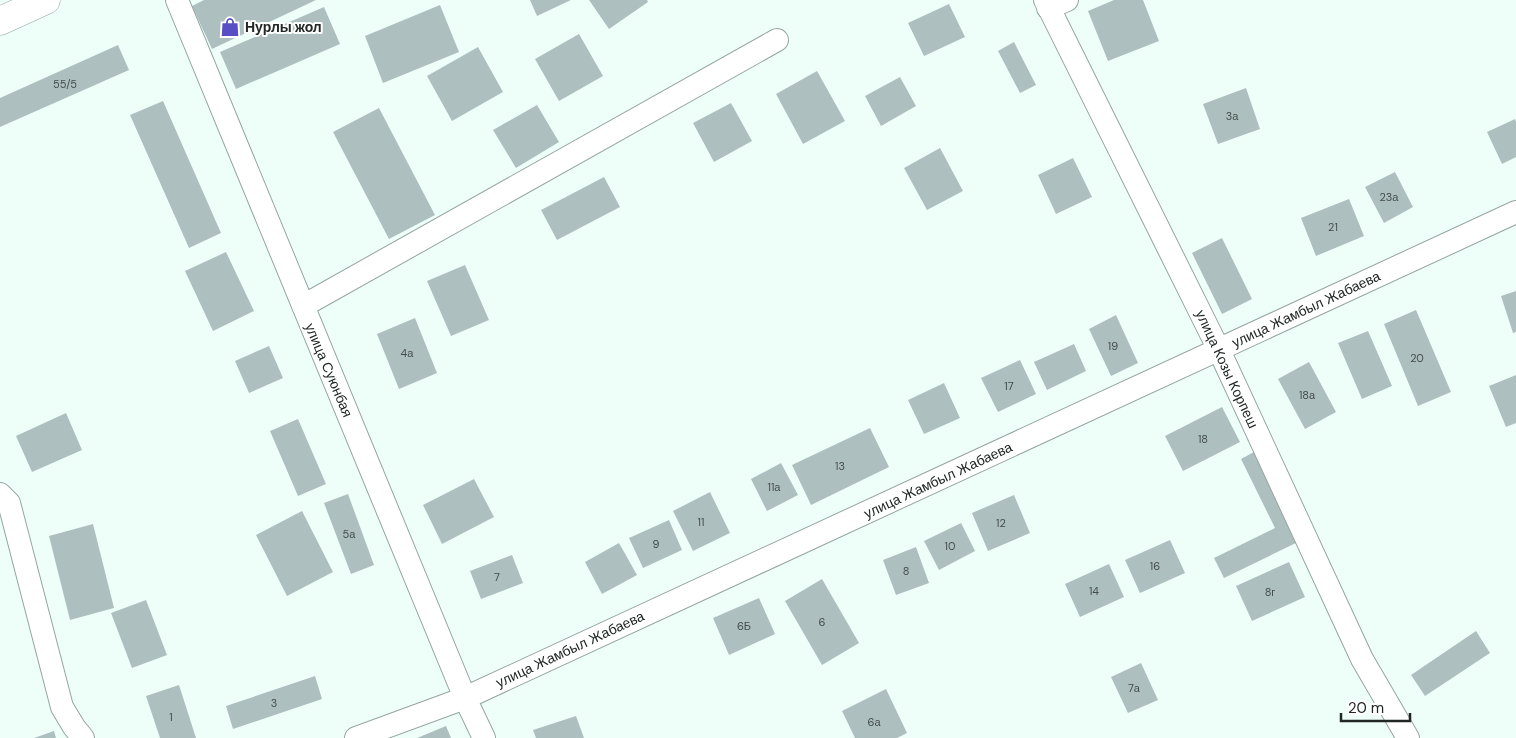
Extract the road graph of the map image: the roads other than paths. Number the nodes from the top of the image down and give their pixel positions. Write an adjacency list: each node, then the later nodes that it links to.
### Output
1 (46, 0): 4 (highway)
2 (176, 0): 7 (street, улица Суюнбая)
3 (1054, 3): 8 (street, улица Козы Корпеш)
4 (0, 21)
5 (777, 40): 7 (street)
6 (1516, 212): 8 (street, улица Жамбыл Жабаева)
7 (303, 306): 10 (street, улица Суюнбая)
8 (1218, 350): 10 (street, улица Жамбыл Жабаева); 14 (street, улица Козы Корпеш)
9 (0, 494): 11 (street)
10 (466, 698): 12 (street, улица Жамбыл Жабаева); 13 (street, улица Суюнбая)
11 (83, 738)
12 (356, 738)
13 (484, 738)
14 (1408, 738)

